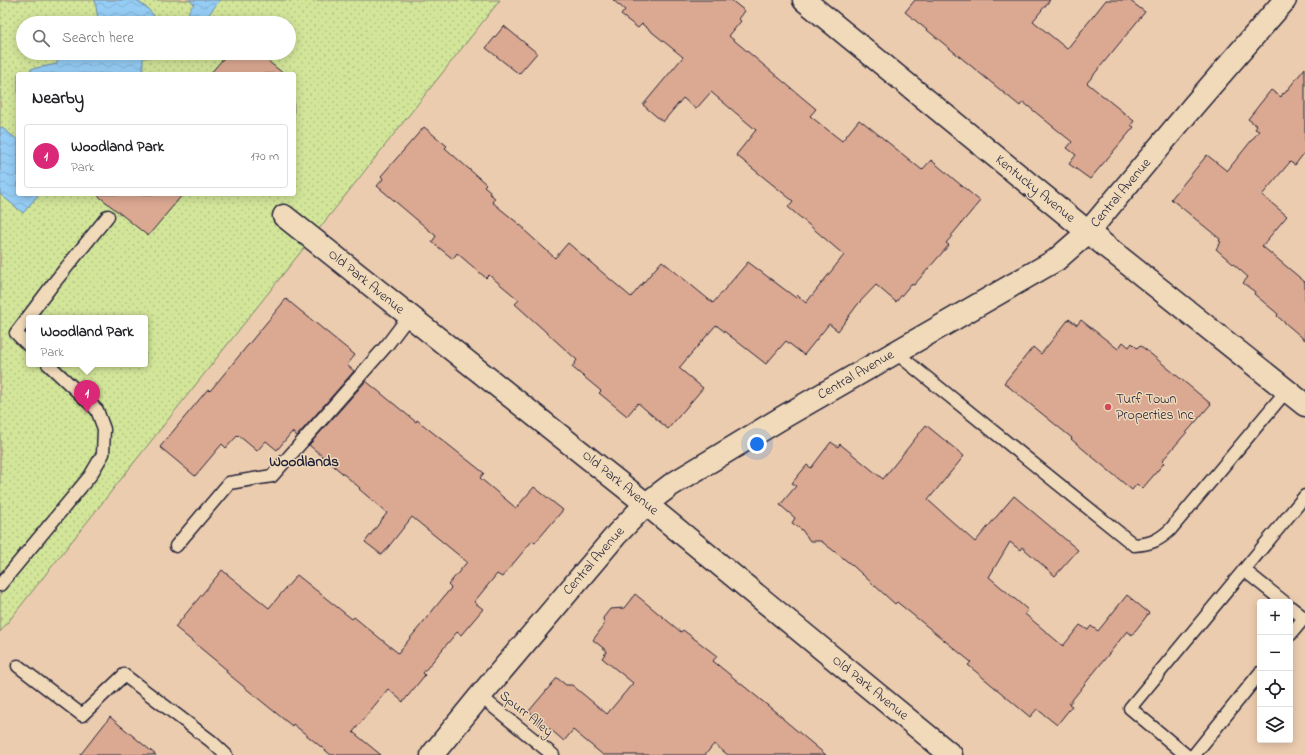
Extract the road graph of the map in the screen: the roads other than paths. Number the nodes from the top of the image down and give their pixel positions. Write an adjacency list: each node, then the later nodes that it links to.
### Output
1 (804, 0): 5 (street, Kentucky Avenue)
2 (1285, 0): 5 (street, Central Avenue)
3 (108, 216): 6 (lane)
4 (284, 216): 7 (street, Old Park Avenue)
5 (1088, 232): 10 (street, Central Avenue); 12 (street, Kentucky Avenue)
6 (30, 315)
7 (409, 316): 15 (street, Old Park Avenue); 16 (lane)
8 (26, 320): 9 (lane)
9 (26, 343)
10 (895, 352): 12 (lane); 15 (street, Central Avenue)
11 (51, 367): 18 (lane)
12 (1287, 390): 13 (street, Kentucky Avenue)
13 (1305, 405)
14 (1305, 496): 17 (lane)
15 (646, 504): 24 (street, Central Avenue); 28 (street, Old Park Avenue)
16 (176, 546)
17 (1244, 570): 19 (lane); 29 (lane)
18 (0, 585)
19 (1280, 599)
20 (1293, 609): 21 (lane)
21 (1293, 631)
22 (18, 666): 25 (lane)
23 (1257, 677): 30 (lane)
24 (480, 696): 26 (street, Central Avenue); 27 (lane, Spurr Alley)
25 (226, 755)
26 (432, 755)
27 (553, 755)
28 (951, 755)
29 (1186, 755)
30 (1194, 755)

